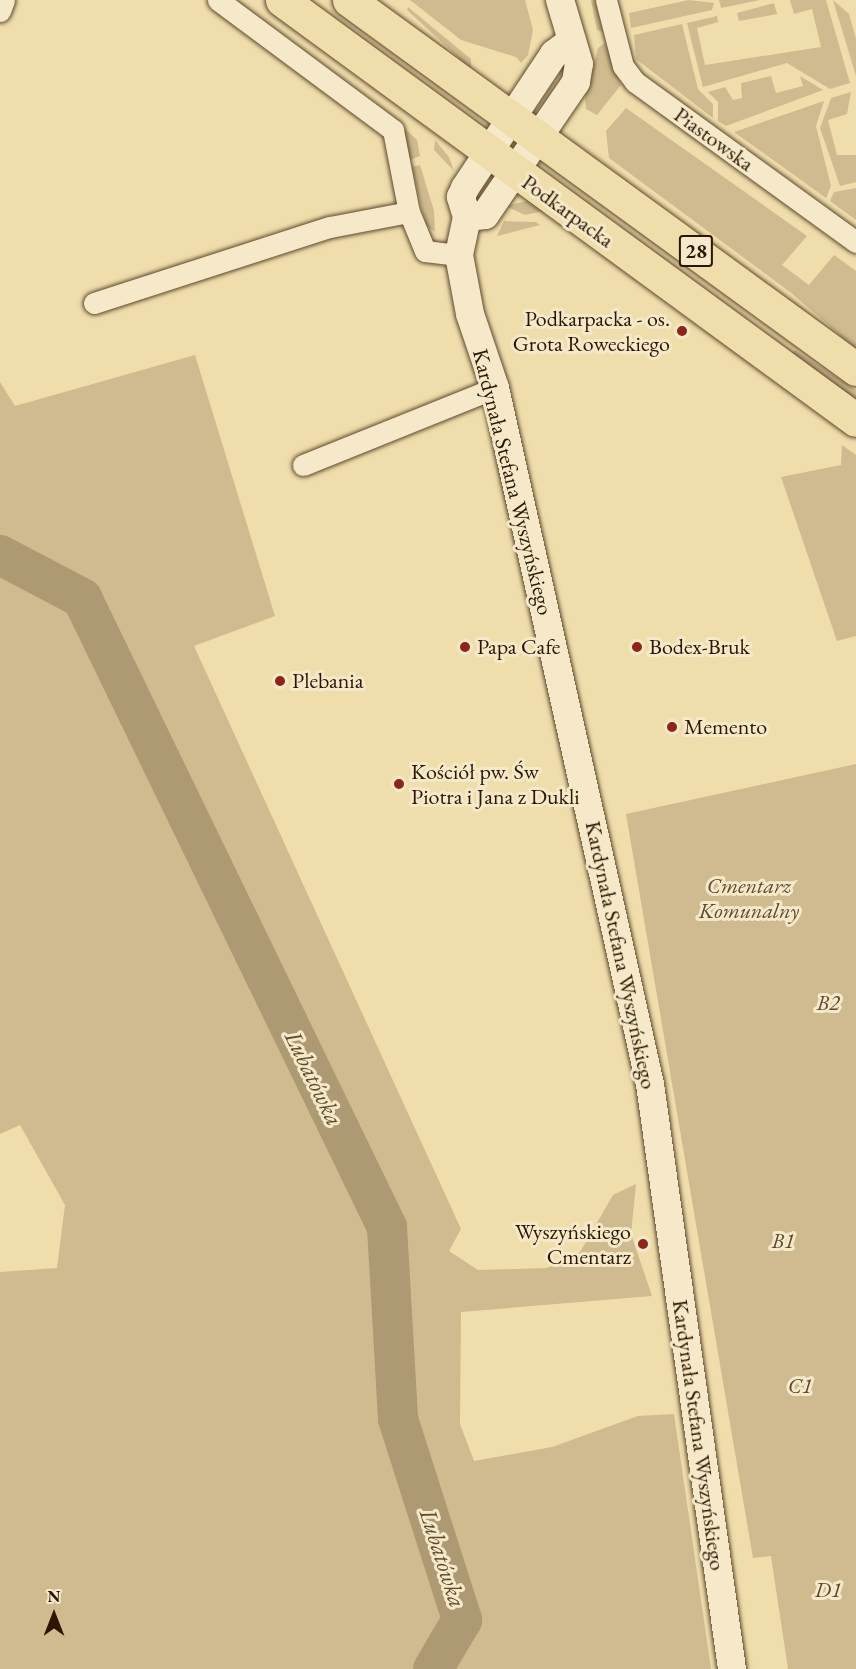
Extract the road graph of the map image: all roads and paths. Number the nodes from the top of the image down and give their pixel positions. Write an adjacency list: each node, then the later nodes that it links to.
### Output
1 (4, 0): 7 (street)
2 (218, 0): 12 (street)
3 (282, 0): 11 (main road, Podkarpacka / 28)
4 (349, 0): 9 (main road, Podkarpacka / 28)
5 (560, 0): 8 (street)
6 (608, 5): 13 (street, Piastowska)
7 (0, 11)
8 (571, 40): 9 (street); 10 (street)
9 (514, 118): 10 (main road, Podkarpacka / 28); 11 (street)
10 (540, 137): 11 (street); 16 (main road, Podkarpacka / 28)
11 (501, 163): 14 (street, Kardynała Stefana Wyszyńskiego); 18 (main road, Podkarpacka / 28)
12 (409, 212): 14 (street); 15 (street)
13 (856, 242)
14 (459, 255): 17 (street, Kardynała Stefana Wyszyńskiego)
15 (94, 303)
16 (856, 369)
17 (495, 388): 19 (street); 20 (street, Kardynała Stefana Wyszyńskiego)
18 (856, 420)
19 (303, 465)
20 (732, 1669)

